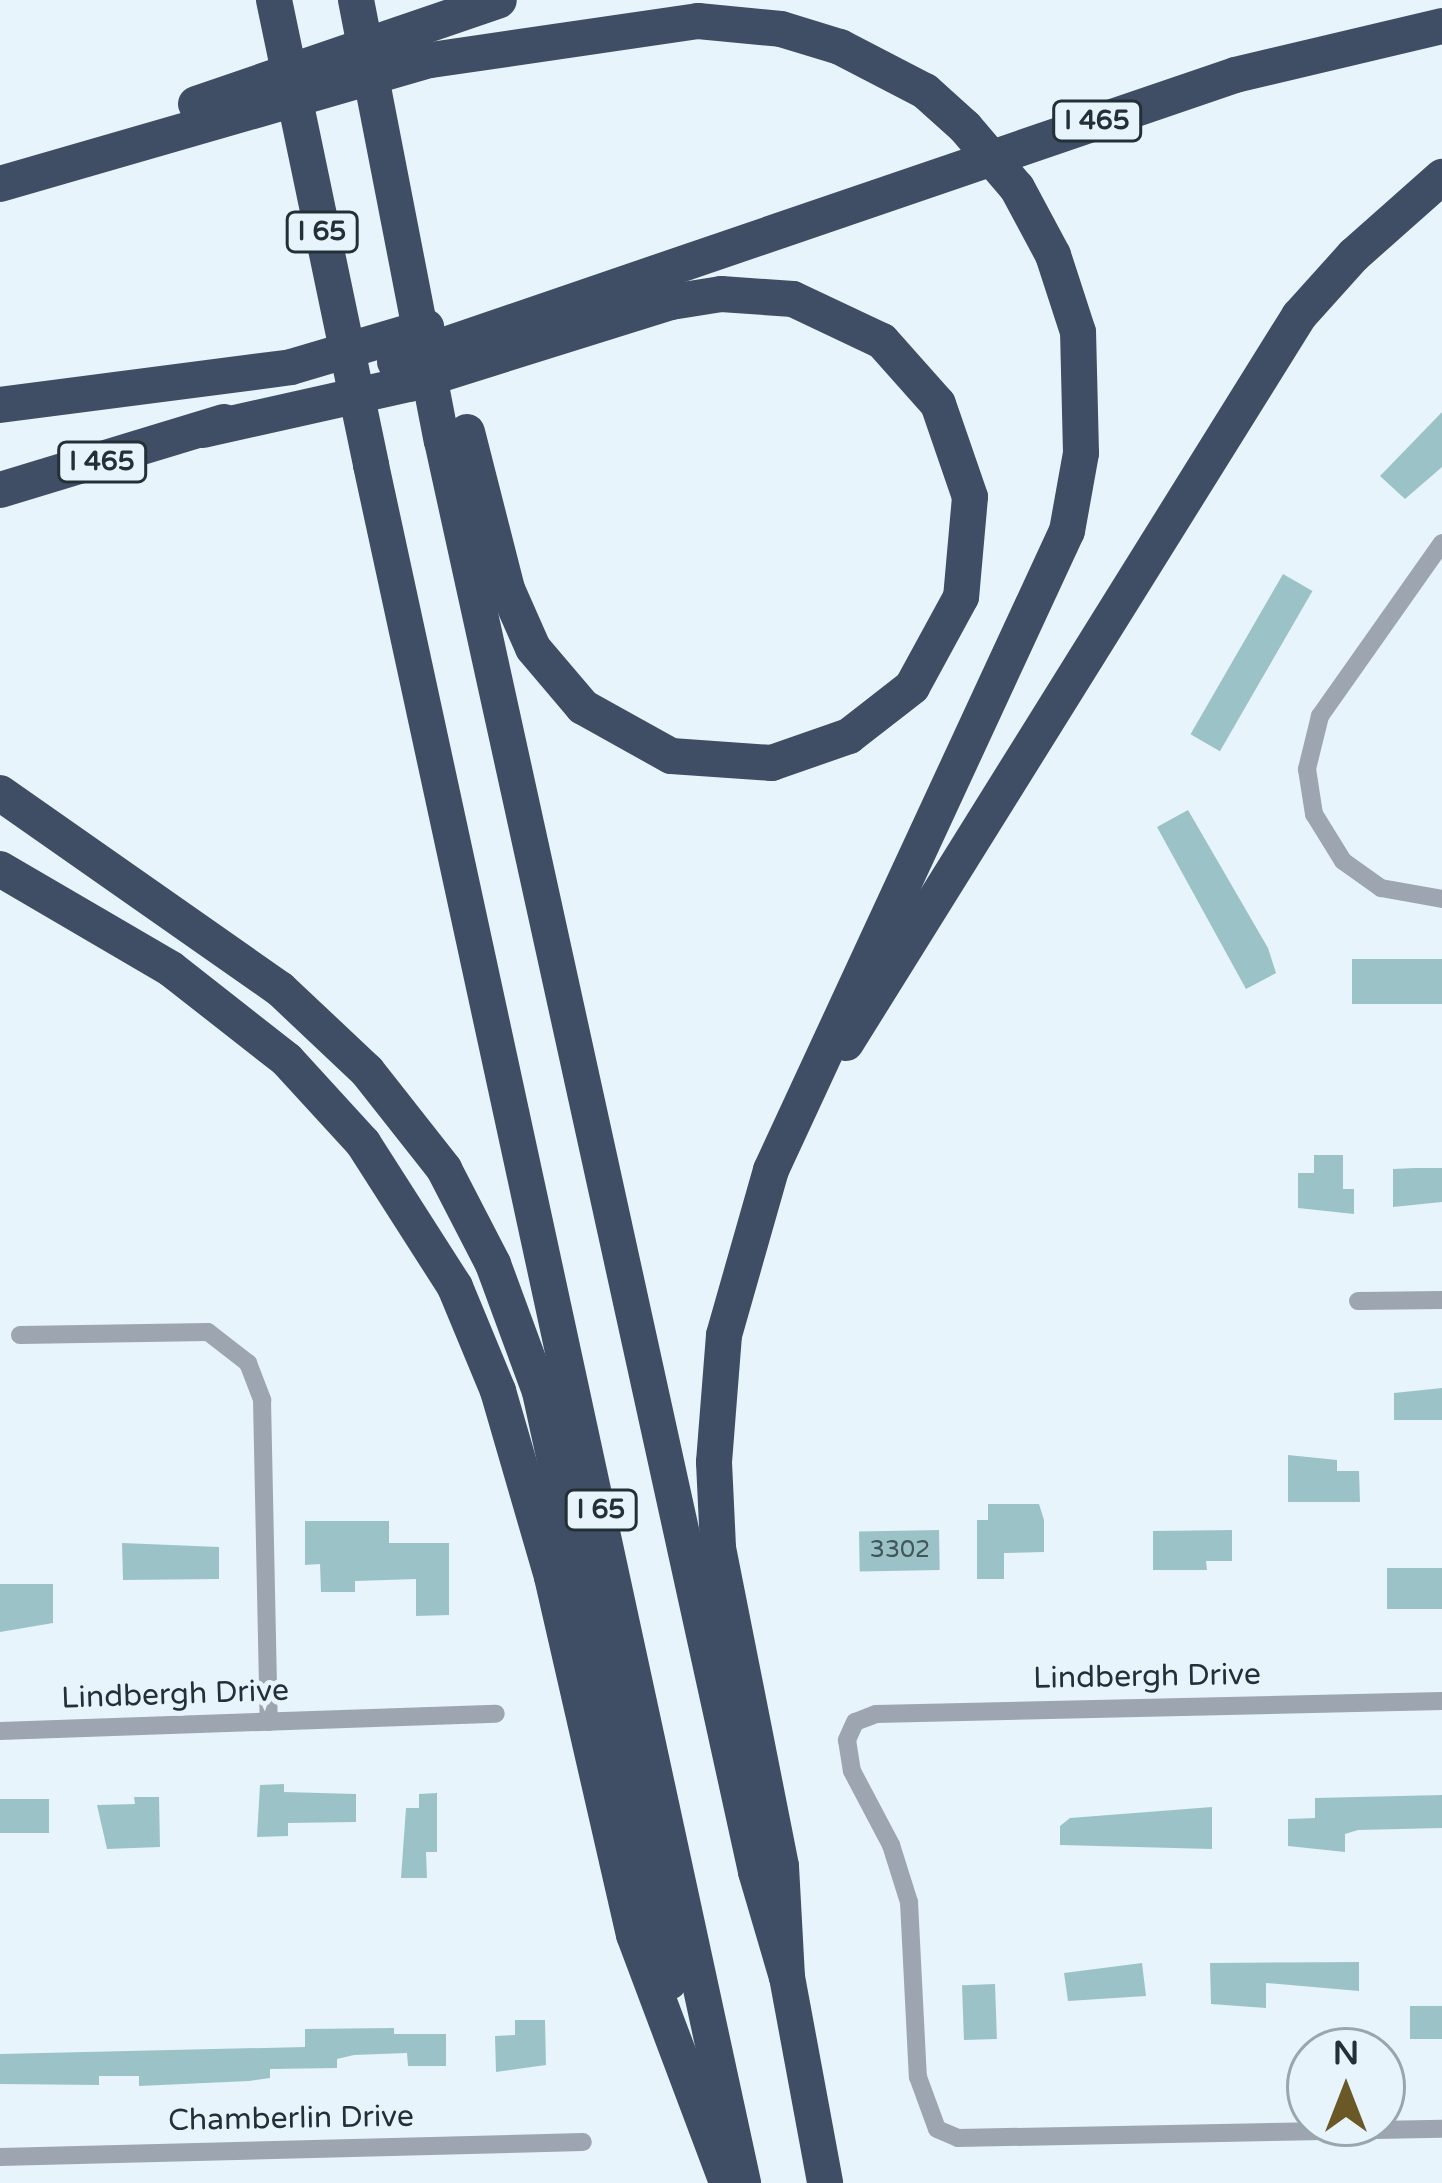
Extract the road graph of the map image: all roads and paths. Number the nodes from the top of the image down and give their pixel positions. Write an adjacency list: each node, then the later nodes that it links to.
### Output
1 (274, 0): 31 (highway, I 65, bridge)
2 (356, 0): 11 (highway, I 65, bridge)
3 (499, 0): 5 (highway)
4 (1442, 26): 8 (highway, I 465)
5 (0, 174)
6 (1442, 177): 17 (highway)
7 (0, 184): 17 (highway, bridge)
8 (758, 233): 9 (highway); 10 (highway, I 465)
9 (0, 404)
10 (203, 430): 11 (highway); 12 (highway, I 465)
11 (454, 436): 25 (highway, I 65)
12 (0, 490)
13 (1442, 544): 16 (street)
14 (0, 793): 26 (highway)
15 (0, 869): 26 (highway)
16 (1442, 899)
17 (771, 1170): 25 (highway)
18 (1442, 1300): 19 (street)
19 (1358, 1301)
20 (20, 1335): 23 (street)
21 (1442, 1701): 27 (street, Lindbergh Drive)
22 (496, 1714): 23 (street, Lindbergh Drive)
23 (269, 1722): 24 (street, Lindbergh Drive)
24 (0, 1731)
25 (787, 1977): 32 (highway, I 65)
26 (683, 2068): 30 (highway)
27 (1442, 2129)
28 (583, 2142): 29 (street, Chamberlin Drive)
29 (0, 2156)
30 (727, 2183)
31 (743, 2183)
32 (825, 2183)

